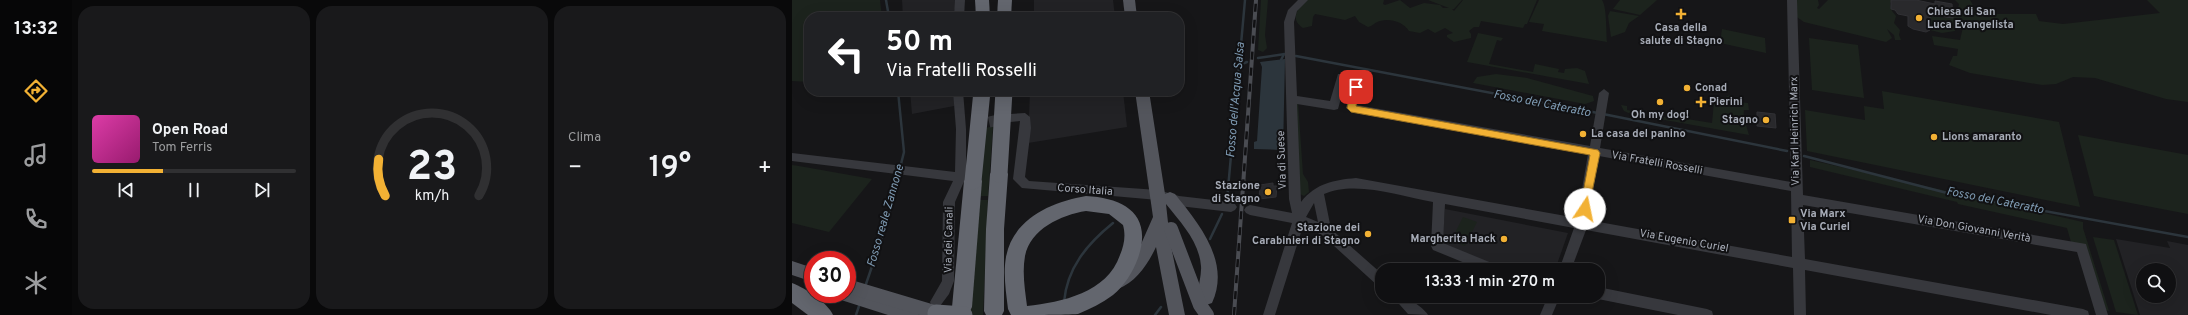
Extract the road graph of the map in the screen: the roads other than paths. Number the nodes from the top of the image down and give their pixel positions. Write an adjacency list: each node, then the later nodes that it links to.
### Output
1 (960, 0): 7 (street)
2 (982, 0): 8 (highway)
3 (1004, 0): 9 (highway)
4 (1129, 0): 10 (main road)
5 (1303, 0): 18 (street, Via di Suese)
6 (1792, 0): 24 (street, Via Karl Heinrich Marx)
7 (959, 12)
8 (983, 12)
9 (1004, 12)
10 (1130, 12)
11 (1342, 77): 18 (street)
12 (1356, 87): 20 (street, Via Fratelli Rosselli)
13 (1604, 94): 20 (street)
14 (959, 96): 22 (street)
15 (981, 96): 22 (highway, bridge)
16 (1004, 96): 51 (highway, bridge)
17 (1143, 96): 25 (main road)
18 (1292, 99): 30 (street, Via di Suese)
19 (1010, 118): 25 (street, Corso Italia)
20 (1595, 153): 24 (street, Via Fratelli Rosselli); 31 (street)
21 (792, 157): 22 (street)
22 (966, 179): 49 (street, Via dei Canali); 50 (highway)
23 (1318, 192): 26 (street, Via Eugenio Curiel); 30 (street, Via Eugenio Curiel); 32 (street)
24 (1796, 193): 33 (street, Via Karl Heinrich Marx); 63 (street, Via Don Giovanni Verità)
25 (1164, 197): 27 (street, Corso Italia); 29 (main road); 46 (main road); 56 (main road, bridge)
26 (1439, 198): 31 (street, Via Eugenio Curiel); 34 (street)
27 (1231, 207)
28 (1250, 210): 30 (street)
29 (1159, 216): 43 (main road); 55 (main road)
30 (1299, 219): 32 (street); 57 (street, Via Eugenio Curiel)
31 (1582, 223): 33 (street, Via Eugenio Curiel); 35 (street)
32 (1326, 231): 38 (street)
33 (1798, 262): 61 (street, Via Karl Heinrich Marx); 62 (street, Via Eugenio Curiel)
34 (1477, 263)
35 (1568, 263)
36 (792, 268): 37 (main road)
37 (804, 272)
38 (1375, 276)
39 (792, 278): 40 (main road)
40 (804, 281)
41 (856, 288): 49 (main road, bridge)
42 (792, 292): 53 (highway)
43 (1104, 292): 52 (highway); 52 (highway)
44 (1605, 294): 60 (street)
45 (856, 298): 54 (main road)
46 (1206, 298)
47 (1405, 303): 58 (street)
48 (1551, 303): 59 (street)
49 (939, 310): 50 (highway, bridge)
50 (963, 311)
51 (994, 311)
52 (1023, 312)
53 (823, 315)
54 (911, 315)
55 (1177, 315)
56 (1206, 315)
57 (1269, 315)
58 (1422, 315)
59 (1546, 315)
60 (1707, 315)
61 (1800, 315)
62 (2083, 315)
63 (2102, 315)

